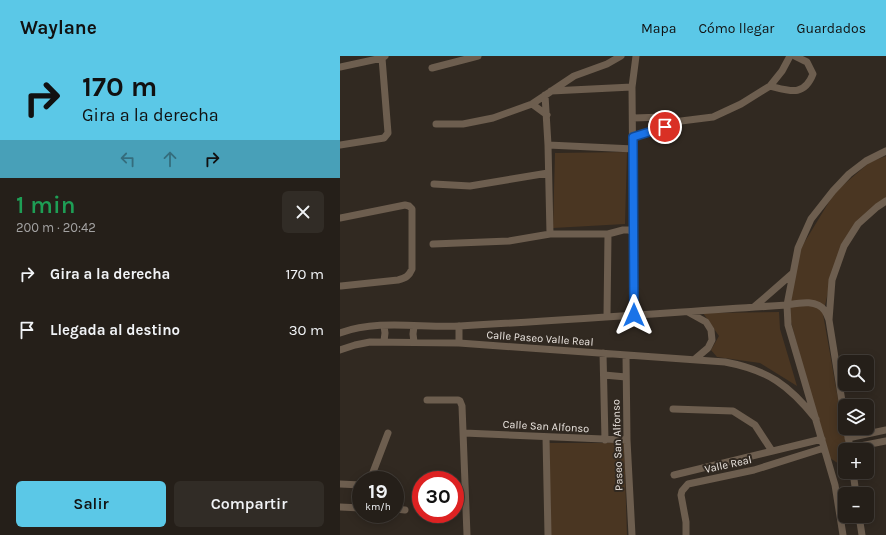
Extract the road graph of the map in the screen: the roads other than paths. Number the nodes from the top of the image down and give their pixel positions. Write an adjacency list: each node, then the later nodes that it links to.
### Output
1 (478, 56): 8 (street)
2 (621, 56): 11 (street)
3 (636, 56): 10 (street)
4 (790, 56): 9 (street)
5 (795, 56): 9 (street)
6 (384, 57): 7 (street); 18 (street)
7 (340, 67)
8 (432, 68)
9 (770, 86): 15 (street)
10 (632, 87): 11 (street); 14 (street)
11 (548, 93): 12 (street); 13 (street)
12 (532, 104): 13 (street); 16 (street)
13 (547, 115): 19 (street)
14 (633, 118): 15 (street); 17 (street)
15 (673, 122): 17 (street)
16 (436, 124)
17 (633, 137): 20 (street)
18 (340, 145)
19 (548, 145): 20 (street); 22 (street)
20 (634, 149): 26 (street)
21 (886, 151): 30 (street)
22 (548, 173): 23 (street); 27 (street)
23 (434, 184)
24 (886, 202): 37 (street)
25 (340, 218): 31 (street)
26 (634, 233): 28 (street); 35 (street)
27 (550, 234): 28 (street); 29 (street)
28 (608, 234): 36 (street)
29 (433, 244)
30 (793, 273): 32 (street); 33 (street)
31 (341, 286)
32 (787, 305): 33 (street, Calle Paseo Valle Real); 37 (street, Calle Paseo Valle Real); 54 (street)
33 (754, 307): 34 (street, Calle Paseo Valle Real)
34 (688, 312): 35 (street, Calle Paseo Valle Real); 48 (street)
35 (634, 315): 36 (street, Calle Paseo Valle Real)
36 (607, 316): 40 (street, Calle Paseo Valle Real)
37 (829, 320): 51 (street)
38 (384, 326): 39 (street, Calle Paseo Valle Real); 41 (street, Calle Paseo Valle Real); 42 (street)
39 (414, 326): 40 (street, Calle Paseo Valle Real); 43 (street)
40 (459, 326): 44 (street)
41 (340, 333)
42 (384, 341): 43 (street, Calle Paseo Valle Real); 45 (street, Calle Paseo Valle Real)
43 (414, 342): 44 (street, Calle Paseo Valle Real)
44 (459, 343): 46 (street, Calle Paseo Valle Real)
45 (340, 350)
46 (603, 353): 47 (street, Calle Paseo Valle Real); 49 (street)
47 (626, 355): 48 (street, Calle Paseo Valle Real); 50 (street, Paseo San Alfonso)
48 (695, 359): 54 (street, Calle Paseo Valle Real)
49 (604, 375): 50 (street); 62 (street)
50 (626, 377): 63 (street, Paseo San Alfonso)
51 (842, 399)
52 (427, 400): 57 (street)
53 (673, 409): 68 (street)
54 (816, 419): 61 (street)
55 (886, 430): 60 (street)
56 (388, 433): 69 (street)
57 (464, 433): 59 (street, Calle San Alfonso); 77 (street)
58 (847, 435): 60 (street)
59 (546, 437): 62 (street, Calle San Alfonso); 78 (street)
60 (848, 438): 65 (street)
61 (822, 439): 67 (street); 68 (street)
62 (605, 440): 63 (street, Calle San Alfonso)
63 (627, 440): 79 (street, Paseo San Alfonso)
64 (886, 441): 66 (street)
65 (849, 443)
66 (874, 444)
67 (824, 448): 73 (street); 80 (street, Valle Real)
68 (772, 451): 70 (street)
69 (373, 471)
70 (674, 475)
71 (340, 484): 72 (street)
72 (352, 485)
73 (837, 498): 81 (street)
74 (340, 507): 75 (street)
75 (352, 508)
76 (860, 523): 82 (street)
77 (467, 535)
78 (548, 535)
79 (632, 535)
80 (686, 535)
81 (843, 535)
82 (862, 535)

